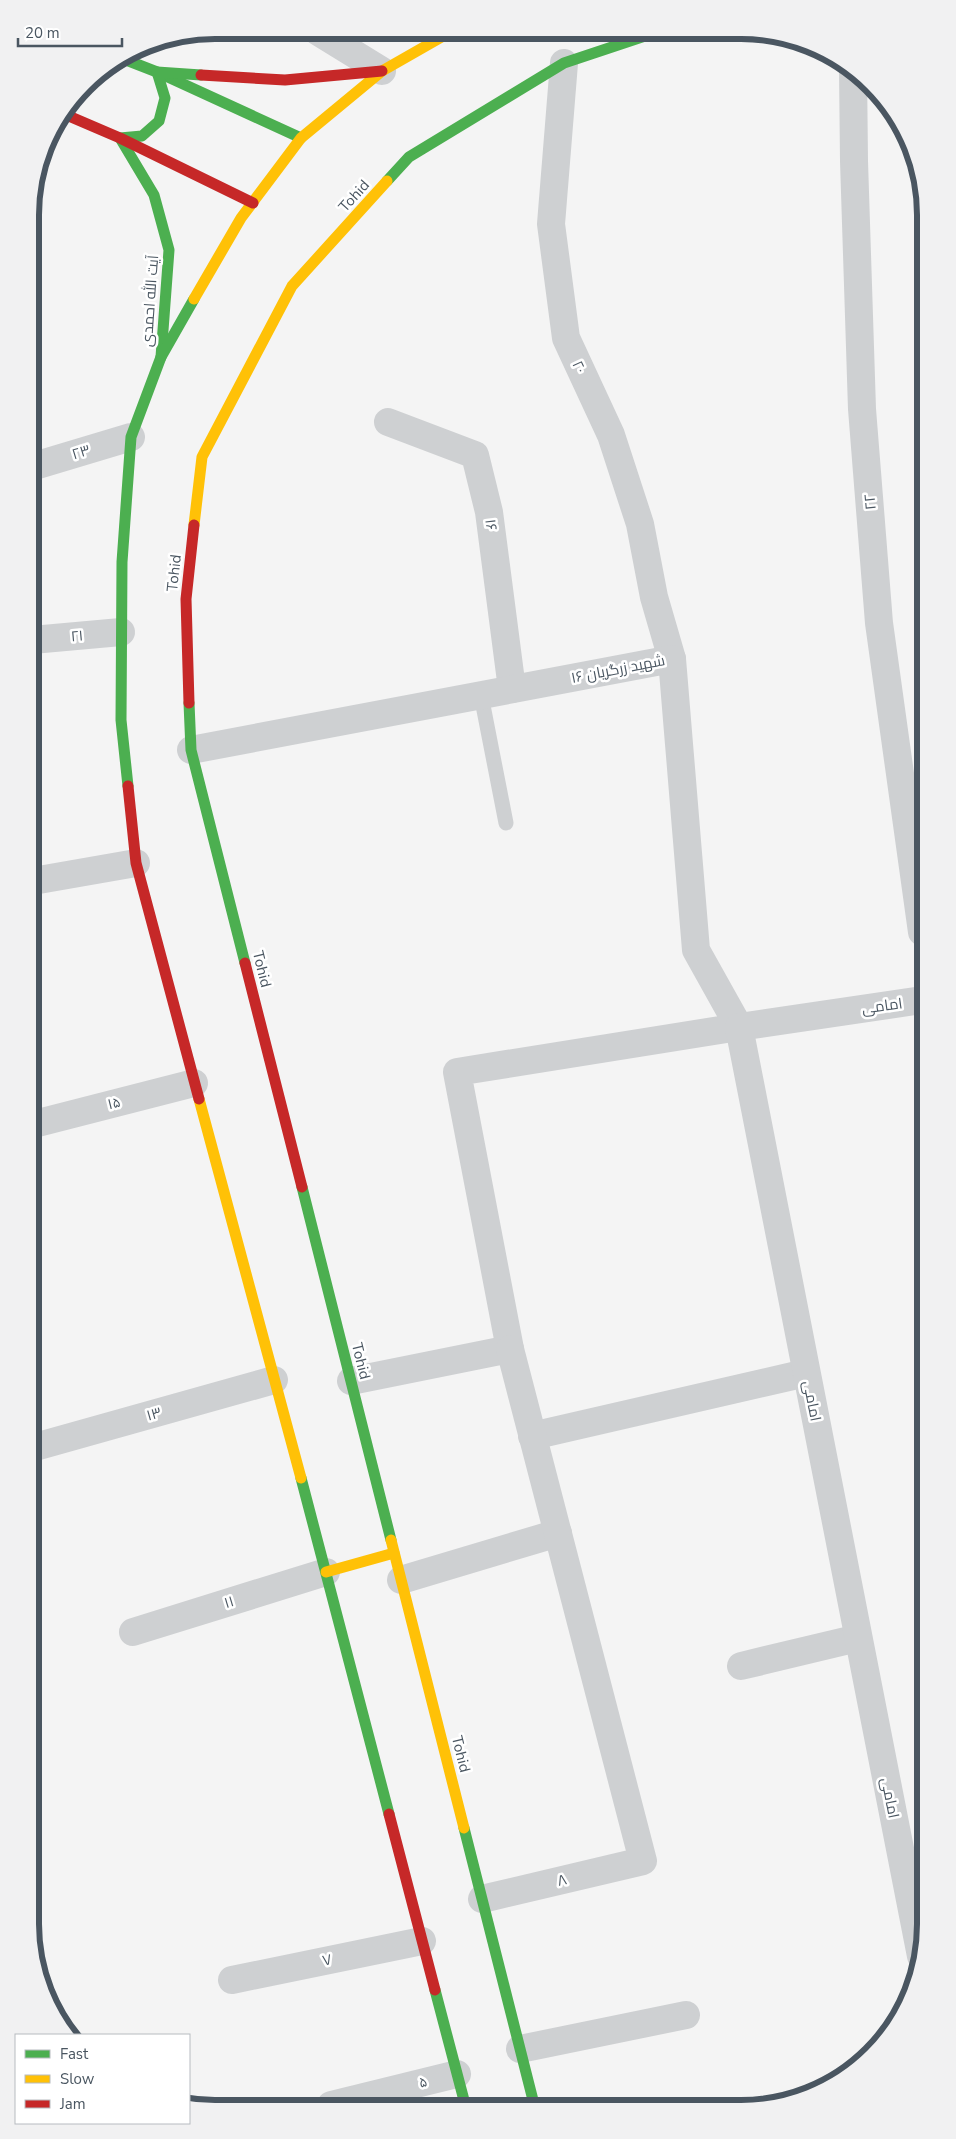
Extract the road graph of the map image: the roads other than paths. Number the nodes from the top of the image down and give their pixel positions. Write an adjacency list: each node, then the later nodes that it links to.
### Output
1 (330, 39): 7 (street)
2 (440, 39): 7 (main road)
3 (637, 39): 5 (main road, Tohid)
4 (129, 61): 6 (main road)
5 (564, 64): 19 (street, ۲۰); 22 (main road, Tohid)
6 (157, 72): 7 (main road); 10 (main road); 11 (main road)
7 (382, 72): 11 (main road)
8 (853, 79): 26 (street, ۲۲)
9 (69, 116): 10 (main road)
10 (120, 138): 12 (main road); 13 (main road, آیت الله احمدی)
11 (300, 138): 12 (main road)
12 (253, 204): 13 (main road)
13 (161, 357): 15 (main road)
14 (388, 422): 20 (street, ۱۶)
15 (131, 437): 16 (street, ۲۳); 17 (main road)
16 (39, 465)
17 (121, 632): 18 (street, ۲۱); 24 (main road)
18 (39, 639)
19 (672, 659): 20 (street, ۱۶ شهید زرگریان); 28 (street, ۱۶ شهید زرگریان)
20 (512, 689): 21 (street, ۱۶ شهید زرگریان)
21 (481, 695): 22 (street, ۱۶ شهید زرگریان); 23 (lane)
22 (191, 750): 34 (main road, Tohid)
23 (506, 822)
24 (136, 863): 25 (street); 29 (main road)
25 (39, 880)
26 (917, 896)
27 (917, 1001): 28 (street, امامی)
28 (739, 1027): 31 (street); 32 (street, امامی)
29 (194, 1083): 30 (street, ۱۵); 33 (main road)
30 (39, 1123)
31 (510, 1349): 34 (street); 35 (street)
32 (806, 1372): 35 (street); 42 (street, امامی)
33 (274, 1380): 36 (street, ۱۳); 39 (main road)
34 (351, 1381): 38 (main road, Tohid)
35 (532, 1436): 37 (street)
36 (39, 1446)
37 (558, 1533): 40 (street); 44 (street, ۸)
38 (394, 1553): 39 (main road); 40 (main road, Tohid)
39 (326, 1572): 41 (street, ۱۱); 46 (main road)
40 (401, 1580): 44 (main road, Tohid)
41 (133, 1632)
42 (858, 1638): 43 (street); 45 (street, امامی)
43 (741, 1666)
44 (482, 1899): 49 (main road, Tohid)
45 (917, 1936)
46 (422, 1941): 47 (street, ۷); 50 (main road)
47 (232, 1980)
48 (686, 2015): 49 (street)
49 (520, 2049): 53 (main road, Tohid)
50 (457, 2074): 51 (street, ۵); 52 (main road)
51 (351, 2100)
52 (464, 2100)
53 (533, 2100)

